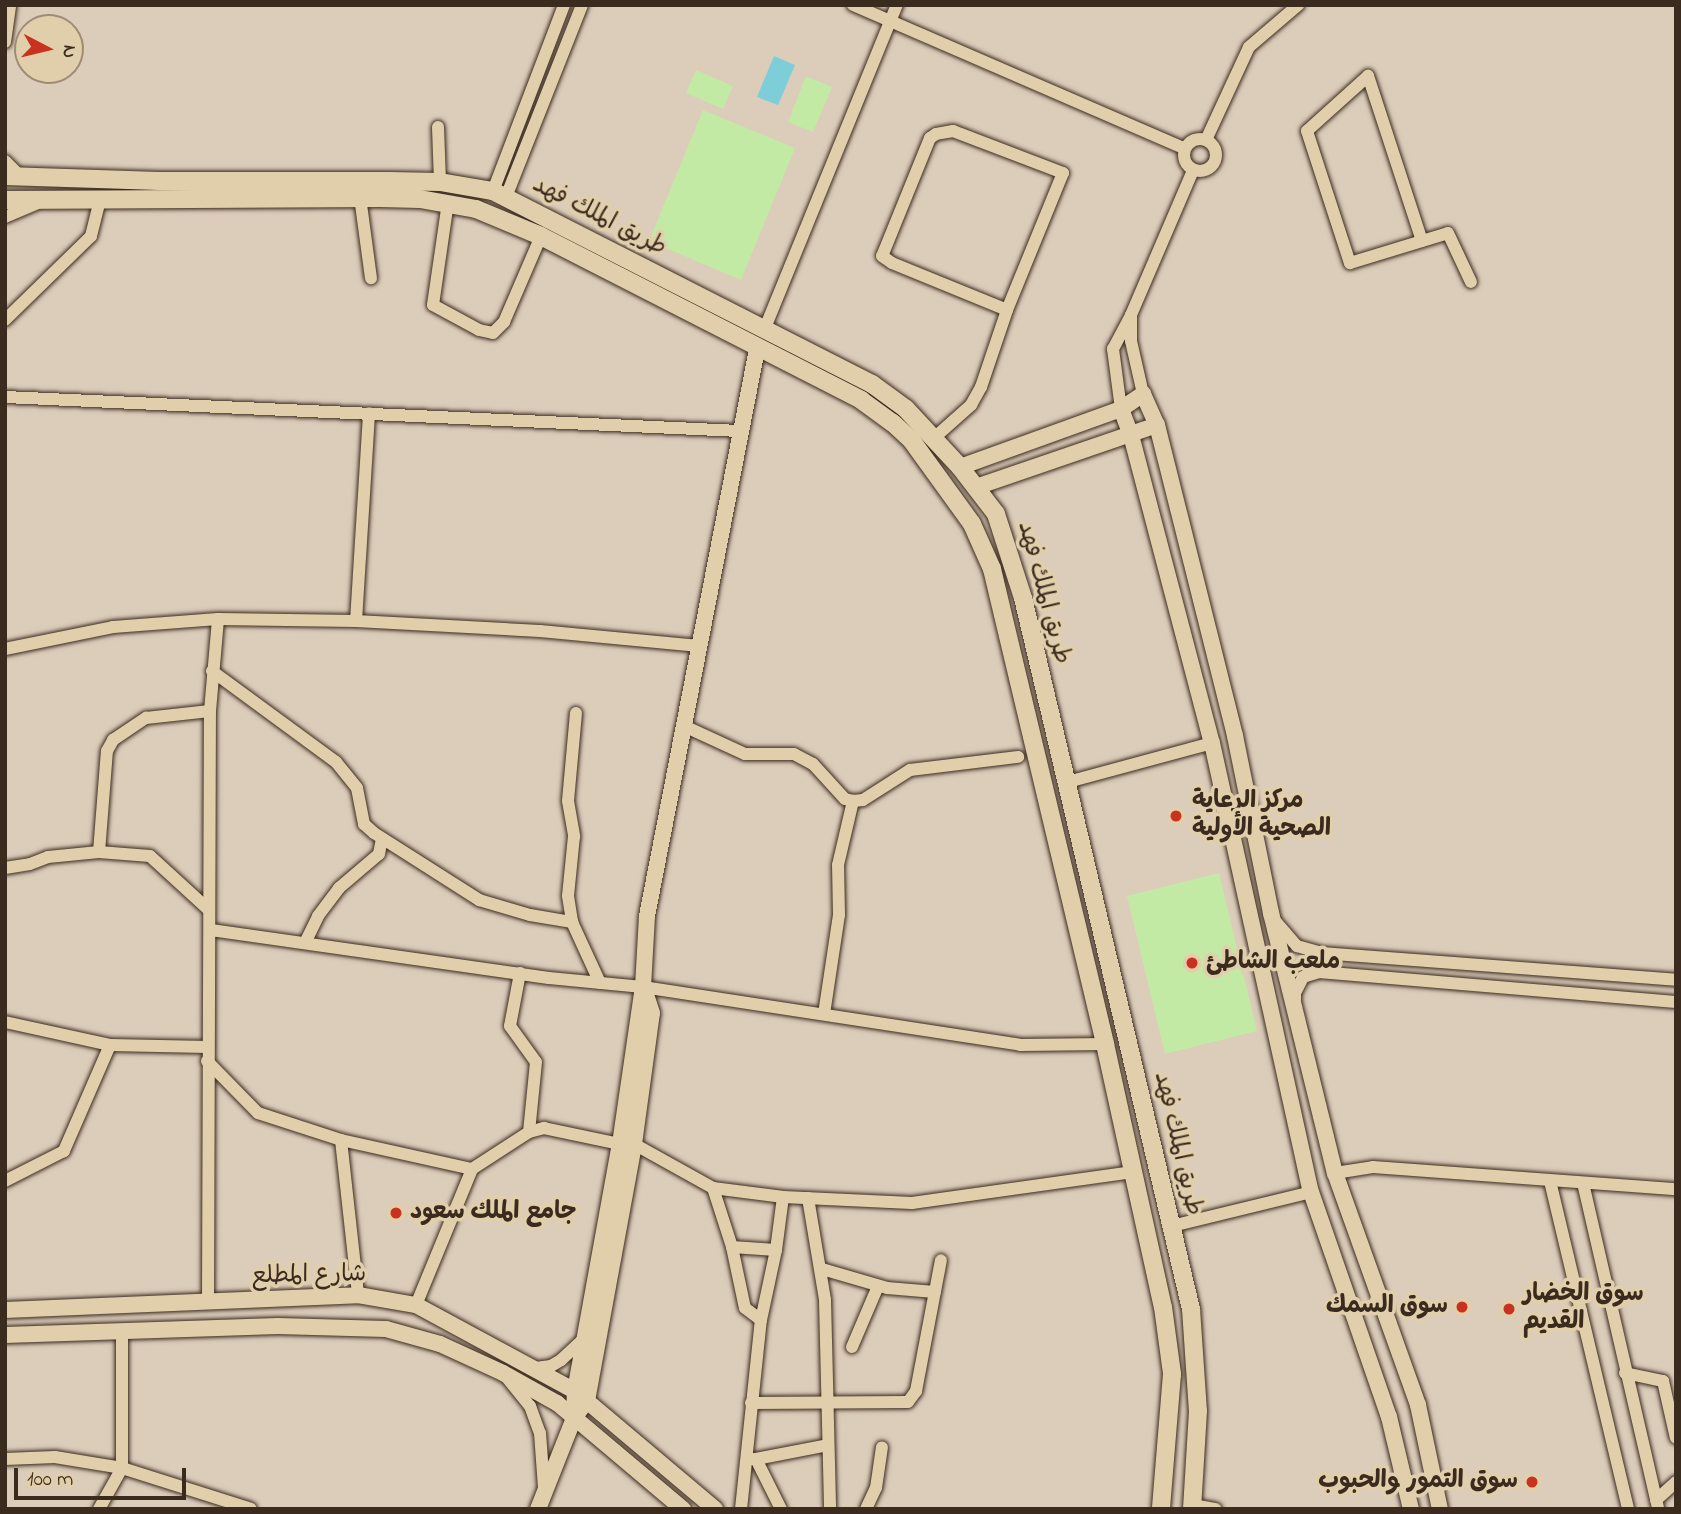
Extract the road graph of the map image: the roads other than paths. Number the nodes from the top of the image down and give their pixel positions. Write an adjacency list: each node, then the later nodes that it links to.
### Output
1 (10, 5): 8 (street)
2 (564, 5): 16 (street)
3 (582, 5): 16 (street)
4 (853, 5): 7 (street)
5 (897, 5): 7 (street)
6 (1298, 5): 10 (street)
7 (890, 20): 11 (street); 30 (street)
8 (5, 40)
9 (438, 127): 15 (street)
10 (1206, 140): 11 (street); 13 (street)
11 (1184, 148): 13 (street)
12 (5, 161): 14 (street)
13 (1193, 170): 28 (street)
14 (13, 176): 15 (main road, طريق الملك فهد)
15 (440, 182): 16 (main road, طريق الملك فهد)
16 (499, 194): 30 (main road, طريق الملك فهد)
17 (360, 197): 20 (main road, طريق الملك فهد); 21 (main road, طريق الملك فهد); 25 (street)
18 (5, 200): 19 (main road, طريق الملك فهد)
19 (47, 200): 20 (main road, طريق الملك فهد); 22 (street)
20 (100, 201): 29 (street)
21 (448, 202): 23 (main road, طريق الملك فهد); 23 (street)
22 (5, 217)
23 (541, 236): 31 (main road, طريق الملك فهد)
24 (1422, 241): 24 (street); 26 (street)
25 (371, 278)
26 (1471, 282)
27 (1007, 310): 27 (street); 39 (street)
28 (1131, 315): 32 (street); 34 (street)
29 (5, 320)
30 (765, 328): 39 (main road, طريق الملك فهد)
31 (757, 349): 37 (street); 63 (main road, طريق الملك فهد)
32 (1143, 394): 34 (street); 36 (street)
33 (5, 397): 35 (street)
34 (1121, 409): 38 (street); 40 (street)
35 (369, 413): 37 (street); 43 (street)
36 (1157, 425): 38 (street); 58 (street)
37 (739, 431): 44 (street)
38 (1131, 435): 41 (street); 50 (street)
39 (934, 438): 40 (main road, طريق الملك فهد)
40 (960, 467): 41 (main road, طريق الملك فهد)
41 (976, 487): 52 (main road, طريق الملك فهد)
42 (218, 619): 43 (street); 45 (street); 46 (street)
43 (356, 621): 44 (street)
44 (699, 646): 49 (street)
45 (5, 649)
46 (212, 671): 47 (street); 54 (street)
47 (210, 711): 55 (street); 57 (street)
48 (576, 713): 59 (street)
49 (684, 726): 53 (street); 67 (street)
50 (1212, 743): 52 (street); 87 (street)
51 (1018, 757): 53 (street)
52 (1064, 783): 62 (main road, طريق الملك فهد)
53 (853, 801): 70 (street)
54 (382, 839): 59 (street); 61 (street)
55 (99, 852): 56 (street); 57 (street)
56 (5, 868)
57 (209, 910): 60 (street)
58 (1271, 913): 65 (street); 69 (street)
59 (572, 922): 66 (street)
60 (211, 930): 61 (street); 74 (street)
61 (305, 943): 64 (street)
62 (1104, 945): 63 (main road); 90 (main road, طريق الملك فهد)
63 (1083, 951): 72 (main road, طريق الملك فهد)
64 (520, 973): 66 (street); 76 (street)
65 (1676, 980)
66 (600, 983): 67 (street)
67 (643, 987): 70 (street); 78 (street)
68 (1676, 1002): 69 (street)
69 (1295, 1011): 81 (street)
70 (824, 1014): 72 (street)
71 (5, 1022): 73 (street)
72 (1105, 1044): 80 (main road, طريق الملك فهد)
73 (110, 1045): 74 (street); 82 (street)
74 (208, 1047): 75 (street)
75 (207, 1061): 77 (street); 98 (street)
76 (529, 1132): 78 (street); 79 (street)
77 (341, 1140): 79 (street); 97 (street)
78 (627, 1144): 85 (street); 105 (street); 111 (street)
79 (472, 1169): 99 (street)
80 (1133, 1172): 89 (street); 134 (main road, طريق الملك فهد)
81 (1335, 1173): 83 (street); 136 (street)
82 (5, 1181)
83 (1550, 1181): 84 (street); 137 (street)
84 (1583, 1183): 86 (street); 109 (street)
85 (713, 1188): 88 (street); 91 (street)
86 (1676, 1189)
87 (1311, 1192): 90 (street); 125 (street)
88 (783, 1197): 89 (street); 92 (street)
89 (808, 1198): 94 (street)
90 (1171, 1226): 124 (main road, طريق الملك فهد)
91 (732, 1247): 92 (street); 101 (street)
92 (776, 1250): 101 (street)
93 (942, 1260): 96 (street)
94 (822, 1269): 95 (street); 113 (street)
95 (878, 1286): 96 (street); 106 (street)
96 (935, 1292): 113 (street)
97 (358, 1295): 98 (street, شارع المطلع); 99 (street, شارع المطلع); 102 (street)
98 (208, 1301): 100 (street, شارع المطلع)
99 (416, 1305): 107 (street, شارع المطلع)
100 (5, 1310)
101 (761, 1320): 112 (street)
102 (361, 1326): 103 (street, شارع المطلع); 108 (street, شارع المطلع)
103 (122, 1332): 104 (street, شارع المطلع); 120 (street)
104 (5, 1335)
105 (586, 1337): 107 (street); 111 (street)
106 (852, 1346)
107 (536, 1368): 111 (street, شارع المطلع)
108 (503, 1373): 114 (street, شارع المطلع); 122 (street)
109 (1625, 1373): 110 (street); 123 (street)
110 (1670, 1380): 115 (street)
111 (581, 1396): 114 (street); 129 (street, شارع المطلع)
112 (751, 1403): 113 (street); 119 (street)
113 (830, 1404): 116 (street)
114 (574, 1418): 122 (street); 128 (street, شارع المطلع)
115 (1676, 1438)
116 (828, 1445): 119 (street); 132 (street)
117 (882, 1447): 133 (street)
118 (5, 1459): 120 (street)
119 (750, 1459): 130 (street); 131 (street)
120 (122, 1468): 126 (street); 127 (street)
121 (1676, 1482): 123 (street)
122 (541, 1501)
123 (1657, 1504)
124 (1193, 1507): 135 (street)
125 (1410, 1508)
126 (99, 1509)
127 (251, 1509)
128 (683, 1509)
129 (715, 1509)
130 (741, 1509)
131 (781, 1509)
132 (830, 1509)
133 (866, 1509)
134 (1161, 1509)
135 (1216, 1509)
136 (1440, 1509)
137 (1628, 1509)

